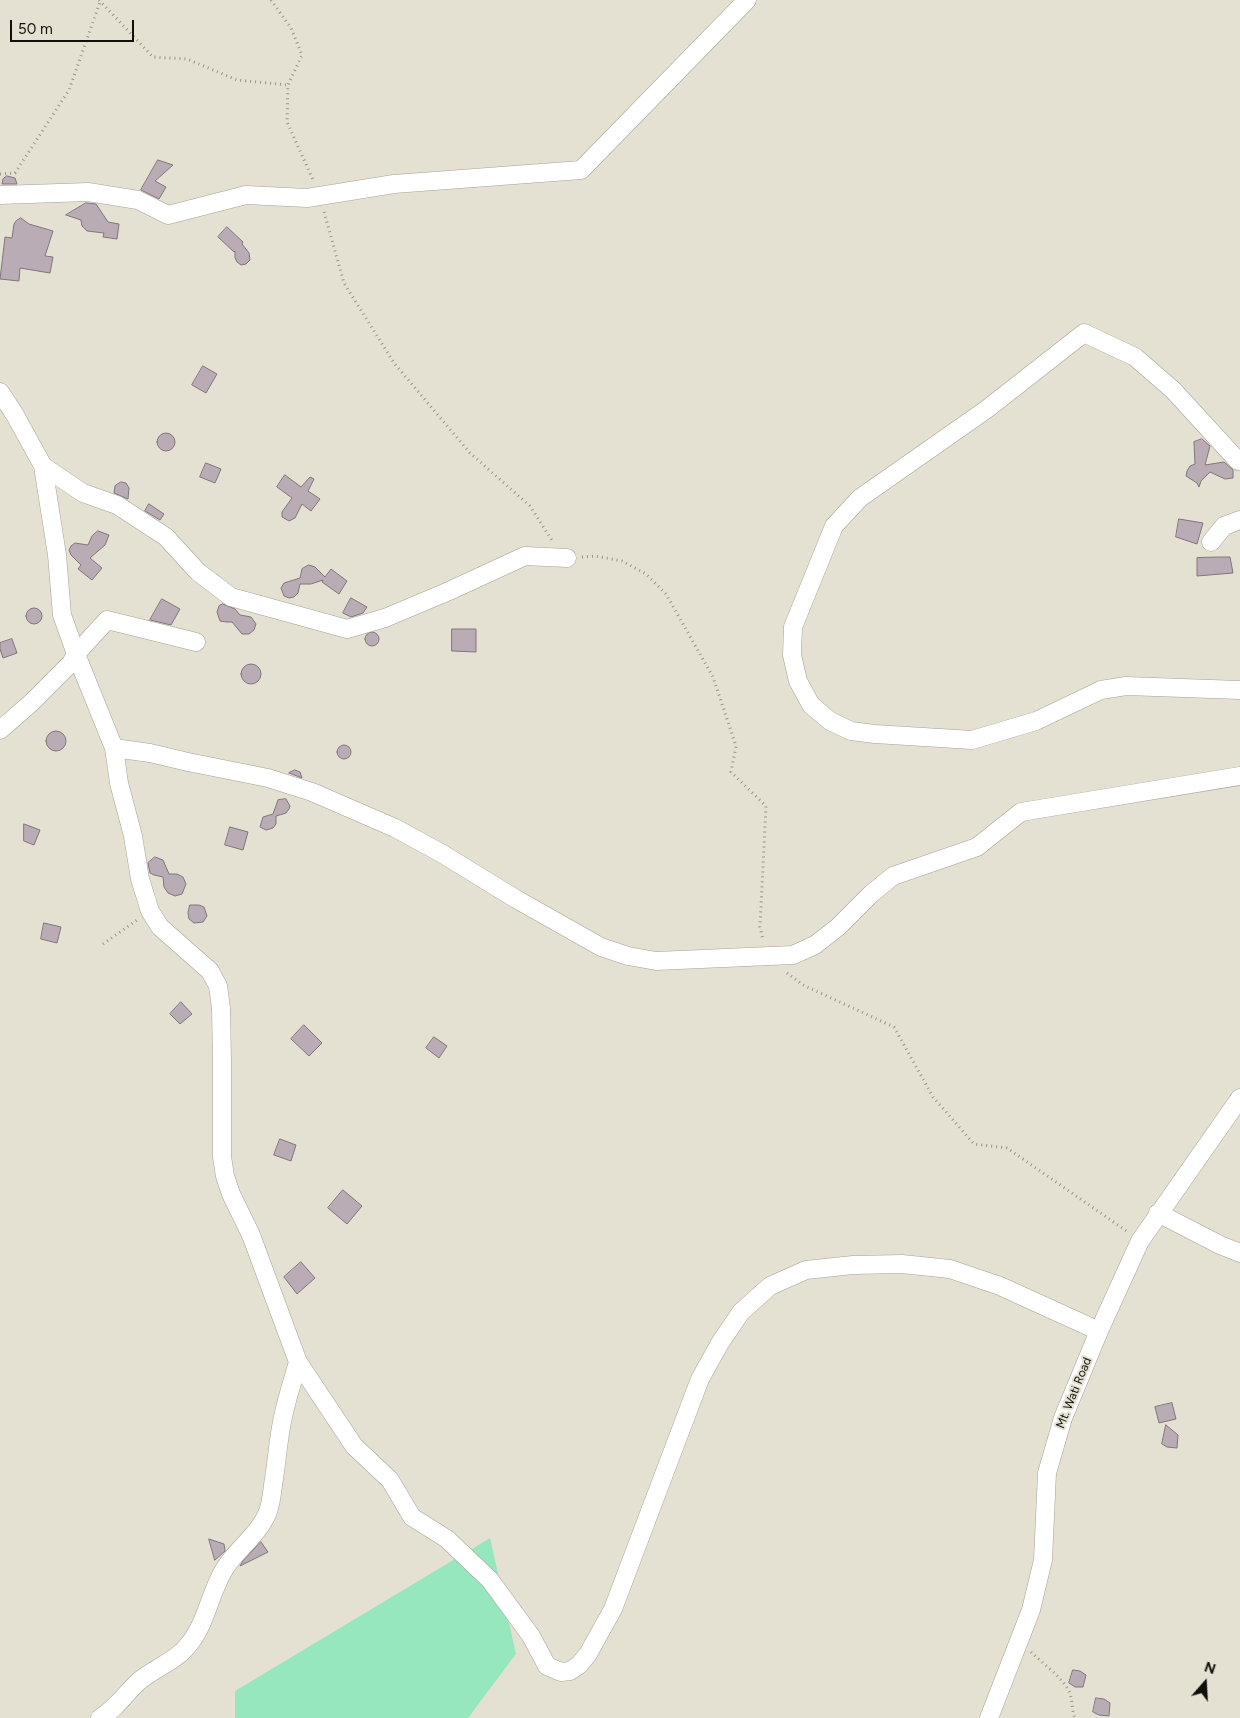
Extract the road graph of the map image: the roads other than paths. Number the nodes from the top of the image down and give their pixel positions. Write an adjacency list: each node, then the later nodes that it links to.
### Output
1 (747, 0): 2 (street)
2 (0, 195)
3 (0, 392): 5 (street)
4 (1240, 461): 11 (street)
5 (43, 466): 8 (street); 10 (street)
6 (1240, 520): 7 (street)
7 (1211, 542)
8 (567, 558)
9 (196, 642): 10 (street)
10 (76, 654): 12 (street); 13 (street)
11 (1240, 690)
12 (0, 730)
13 (114, 748): 14 (street); 19 (street)
14 (1240, 776)
15 (1240, 1098): 16 (street, Mt. Wati Road)
16 (1158, 1213): 17 (street); 18 (street, Mt. Wati Road)
17 (1240, 1253)
18 (1099, 1331): 19 (street); 21 (street, Mt. Wati Road)
19 (298, 1362): 20 (street)
20 (100, 1718)
21 (989, 1718)

